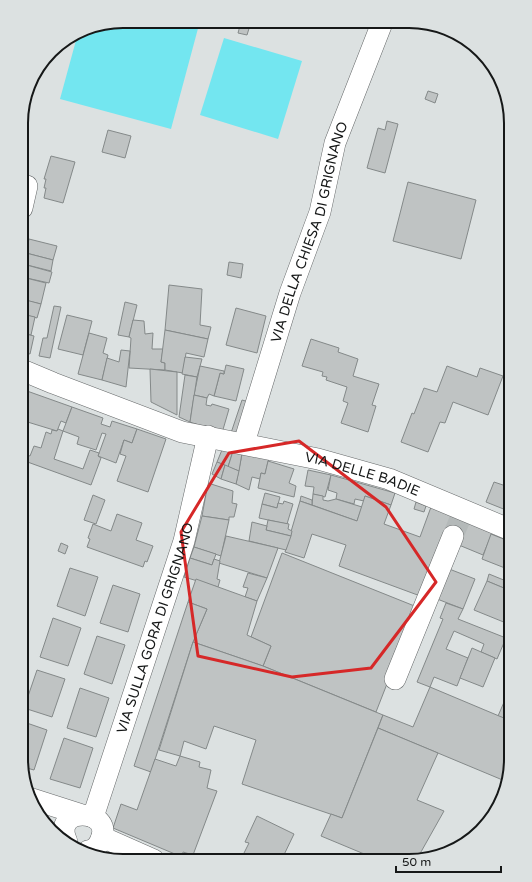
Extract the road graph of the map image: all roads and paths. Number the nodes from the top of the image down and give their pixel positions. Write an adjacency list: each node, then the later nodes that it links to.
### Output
1 (380, 28): 4 (street, VIA DELLA CHIESA DI GRIGNANO)
2 (28, 373): 3 (street, VIA DELLE BADIE)
3 (208, 436): 4 (street, VIA DELLE BADIE); 10 (street, VIA SULLA GORA DI GRIGNANO)
4 (244, 443): 5 (street, VIA DELLE BADIE)
5 (459, 522): 6 (street, VIA DELLE BADIE); 7 (street)
6 (504, 529)
7 (395, 679)
8 (40, 804): 10 (street)
9 (45, 813): 10 (street)
10 (76, 825): 11 (street)
11 (93, 848): 12 (street)
12 (124, 854)

